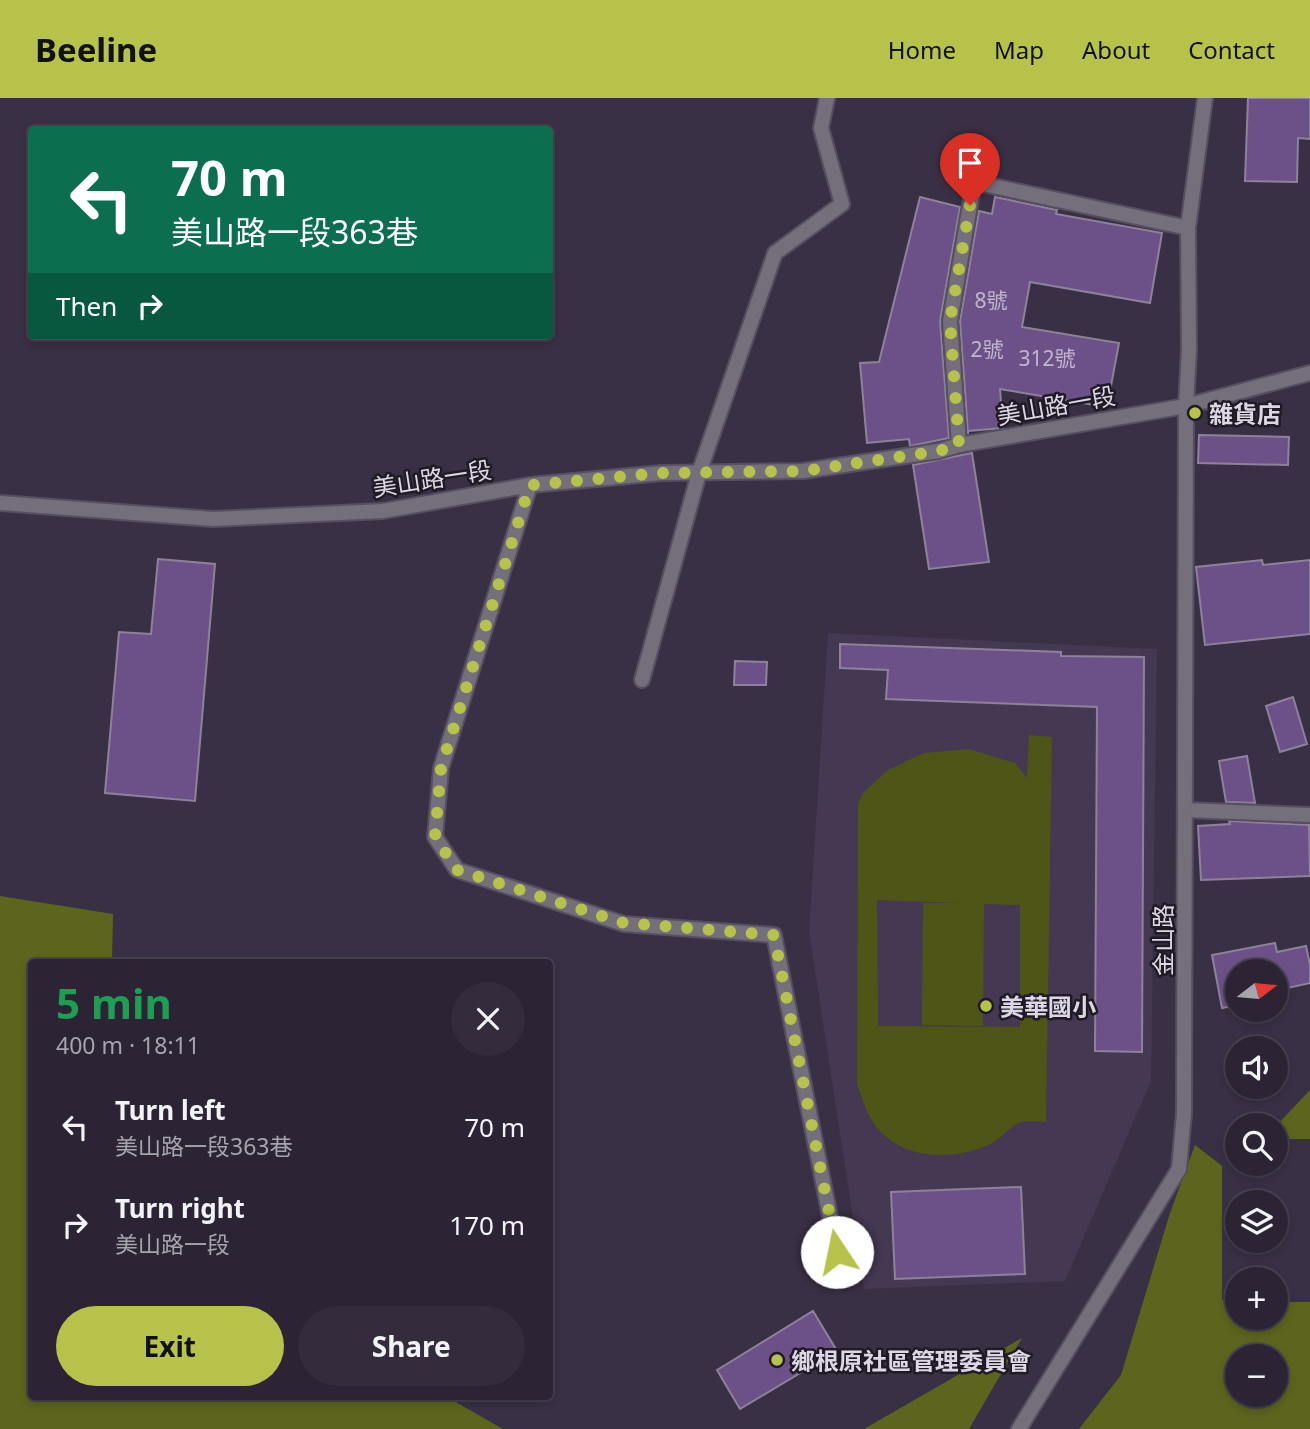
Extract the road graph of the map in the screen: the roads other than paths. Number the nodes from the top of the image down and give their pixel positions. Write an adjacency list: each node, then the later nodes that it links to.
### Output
1 (827, 98): 7 (street)
2 (1205, 98): 3 (street)
3 (1188, 228): 5 (street); 6 (street)
4 (1310, 373): 5 (street, 美山路一段)
5 (1186, 406): 6 (street, 美山路一段); 11 (street, 金山路)
6 (959, 445): 7 (street, 美山路一段)
7 (699, 473): 8 (street, 美山路一段); 10 (street)
8 (530, 485): 9 (street, 美山路一段); 13 (street)
9 (0, 503)
10 (642, 680)
11 (1186, 810): 12 (street); 14 (street, 金山路)
12 (1310, 815)
13 (837, 1252)
14 (1019, 1429)

